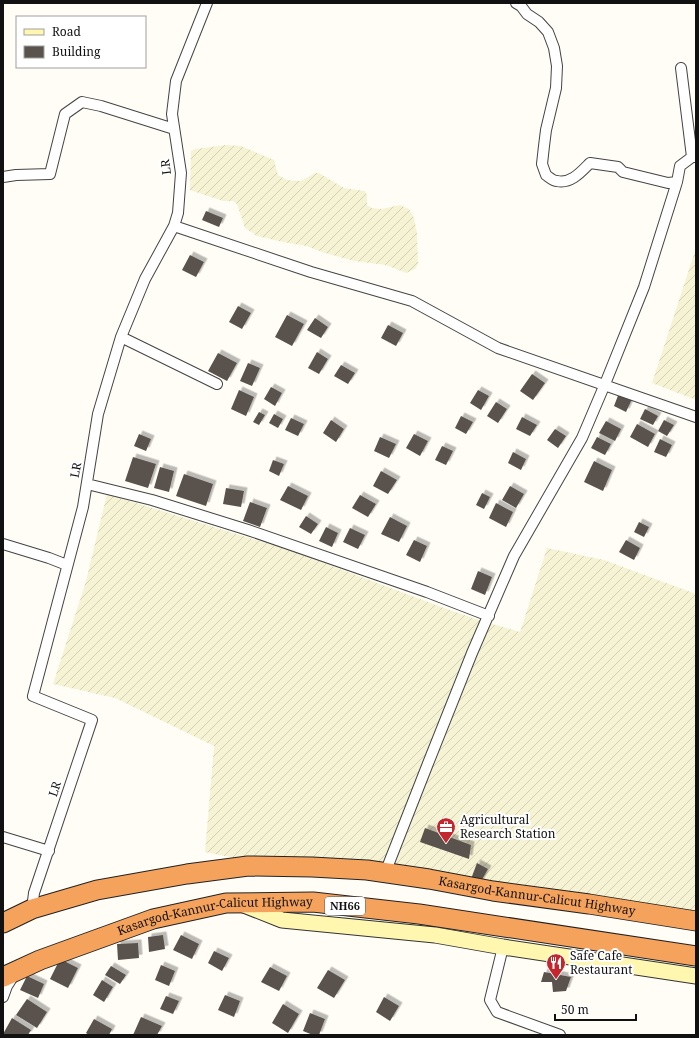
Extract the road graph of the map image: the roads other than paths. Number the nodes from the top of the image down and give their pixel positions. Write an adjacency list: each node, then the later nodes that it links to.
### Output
1 (207, 3): 4 (street, LR)
2 (516, 3): 7 (street)
3 (681, 68): 5 (street)
4 (174, 129): 6 (street); 8 (street, LR)
5 (694, 157): 7 (street)
6 (3, 177)
7 (677, 182): 11 (street)
8 (174, 226): 9 (street, LR); 11 (street)
9 (121, 337): 10 (street); 13 (street, LR)
10 (217, 384)
11 (604, 385): 12 (street); 16 (street)
12 (696, 417)
13 (87, 484): 15 (street, LR); 16 (street)
14 (3, 544): 15 (street)
15 (67, 565): 18 (street, LR)
16 (489, 616): 19 (street)
17 (3, 837): 18 (street)
18 (49, 851): 21 (street, LR)
19 (385, 873): 21 (highway, Kasargod-Kannur-Calicut Highway); 22 (highway, Kasargod-Kannur-Calicut Highway)
20 (238, 902): 24 (street); 25 (highway, Kasargod-Kannur-Calicut Highway / NH66); 26 (highway, Kasargod-Kannur-Calicut Highway / NH66)
21 (32, 909): 23 (highway, Kasargod-Kannur-Calicut Highway)
22 (696, 921)
23 (3, 923)
24 (503, 947): 27 (street); 29 (street)
25 (696, 956)
26 (10, 973): 28 (street)
27 (696, 976)
28 (3, 997)
29 (560, 1035)

